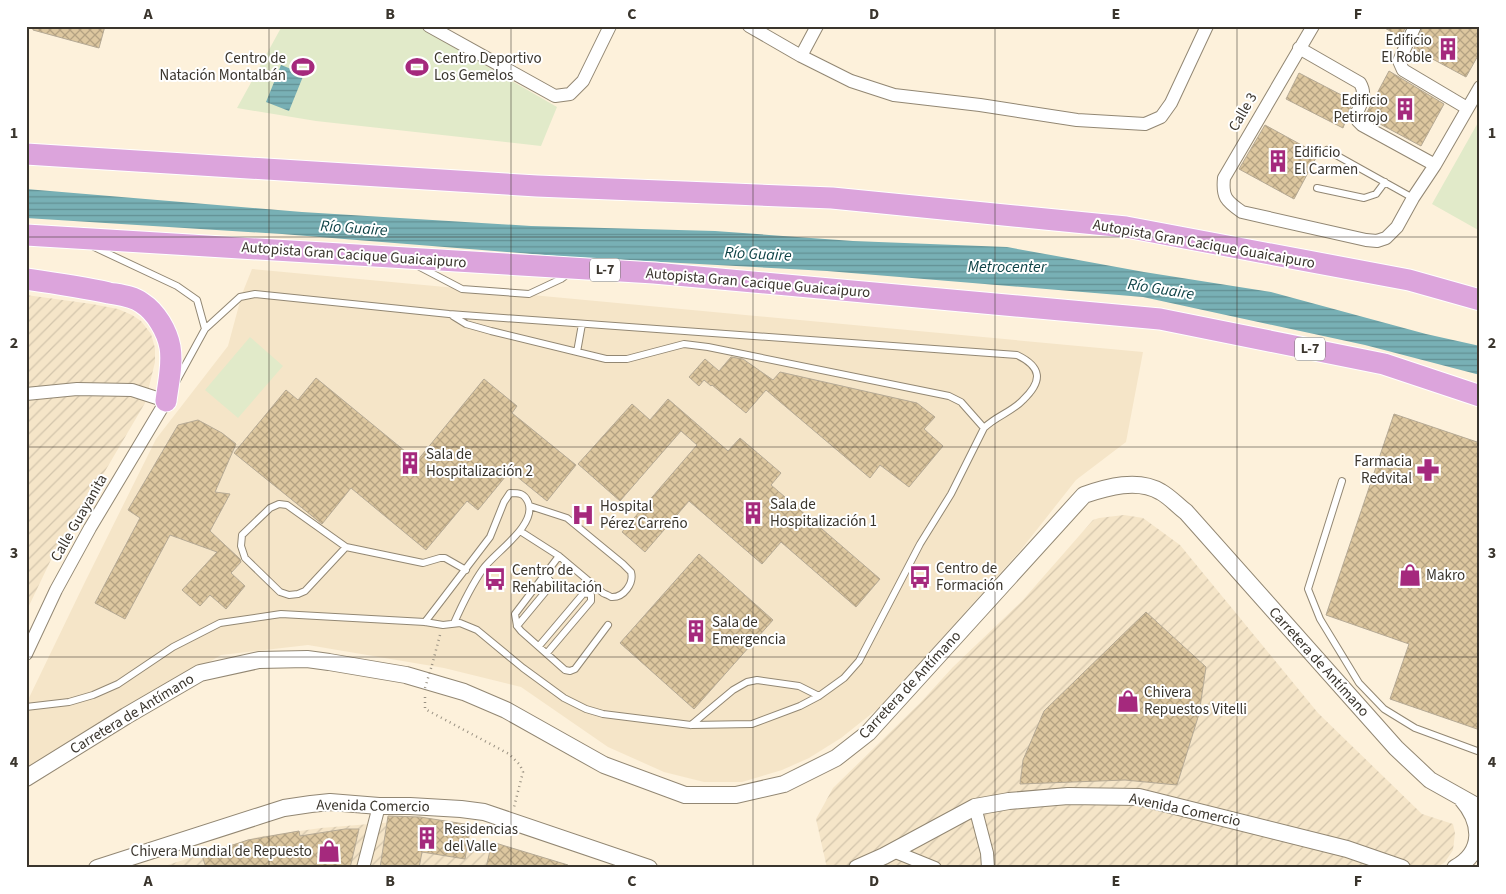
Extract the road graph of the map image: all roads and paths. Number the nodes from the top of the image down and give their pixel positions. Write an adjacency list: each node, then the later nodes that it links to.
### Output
1 (429, 26): 2 (street)
2 (610, 26)
3 (749, 26): 9 (street)
4 (817, 26): 9 (street)
5 (1207, 26): 9 (street)
6 (1313, 26): 8 (street, Calle 3)
7 (1415, 26): 11 (street)
8 (1299, 48): 14 (street); 17 (street, Calle 3)
9 (801, 56)
10 (1478, 94): 11 (street)
11 (1467, 108): 14 (street)
12 (1327, 150): 15 (lane)
13 (26, 154): 23 (highway, Autopista Gran Cacique Guaicaipuro)
14 (1435, 164): 17 (street)
15 (1385, 182): 16 (lane); 17 (lane)
16 (1317, 188)
17 (1413, 198)
18 (26, 235): 19 (highway, Autopista Gran Cacique Guaicaipuro / L-7)
19 (74, 237): 20 (highway, Autopista Gran Cacique Guaicaipuro / L-7); 26 (lane)
20 (403, 258): 21 (highway, Autopista Gran Cacique Guaicaipuro / L-7); 21 (lane)
21 (574, 268): 29 (highway, Autopista Gran Cacique Guaicaipuro / L-7)
22 (26, 279): 30 (highway)
23 (1480, 300)
24 (449, 314): 25 (lane); 26 (lane); 27 (lane)
25 (582, 324): 27 (lane); 31 (lane)
26 (205, 329): 30 (lane)
27 (577, 352): 31 (lane)
28 (26, 394): 30 (street)
29 (1480, 396)
30 (166, 401): 46 (street, Calle Guayanita)
31 (984, 428): 47 (lane)
32 (1342, 481): 50 (lane)
33 (530, 506): 34 (lane); 36 (lane); 37 (lane)
34 (520, 531): 36 (lane); 40 (lane)
35 (346, 547): 35 (lane); 37 (lane)
36 (559, 556): 38 (lane)
37 (466, 570): 39 (lane)
38 (545, 575): 43 (lane); 43 (lane)
39 (425, 622): 41 (lane); 48 (lane)
40 (454, 624): 41 (lane); 49 (lane)
41 (443, 625): 55 (path, bridge)
42 (608, 625): 45 (lane)
43 (517, 626): 44 (lane)
44 (539, 646): 45 (lane); 45 (lane)
45 (547, 653)
46 (26, 654)
47 (819, 696): 49 (lane); 49 (lane)
48 (26, 707)
49 (691, 726)
50 (1479, 752)
51 (26, 778): 52 (main road, Carretera de Antímano)
52 (1474, 803): 64 (main road)
53 (378, 806): 55 (main road, Avenida Comercio); 57 (main road, Avenida Comercio); 58 (street)
54 (975, 806): 56 (main road, Avenida Comercio); 62 (street); 63 (main road, Avenida Comercio)
55 (510, 821): 59 (main road, Avenida Comercio)
56 (893, 851): 60 (main road, Avenida Comercio); 61 (street)
57 (97, 868)
58 (363, 868)
59 (650, 868)
60 (857, 868)
61 (935, 868)
62 (988, 868)
63 (1402, 868)
64 (1455, 868)

